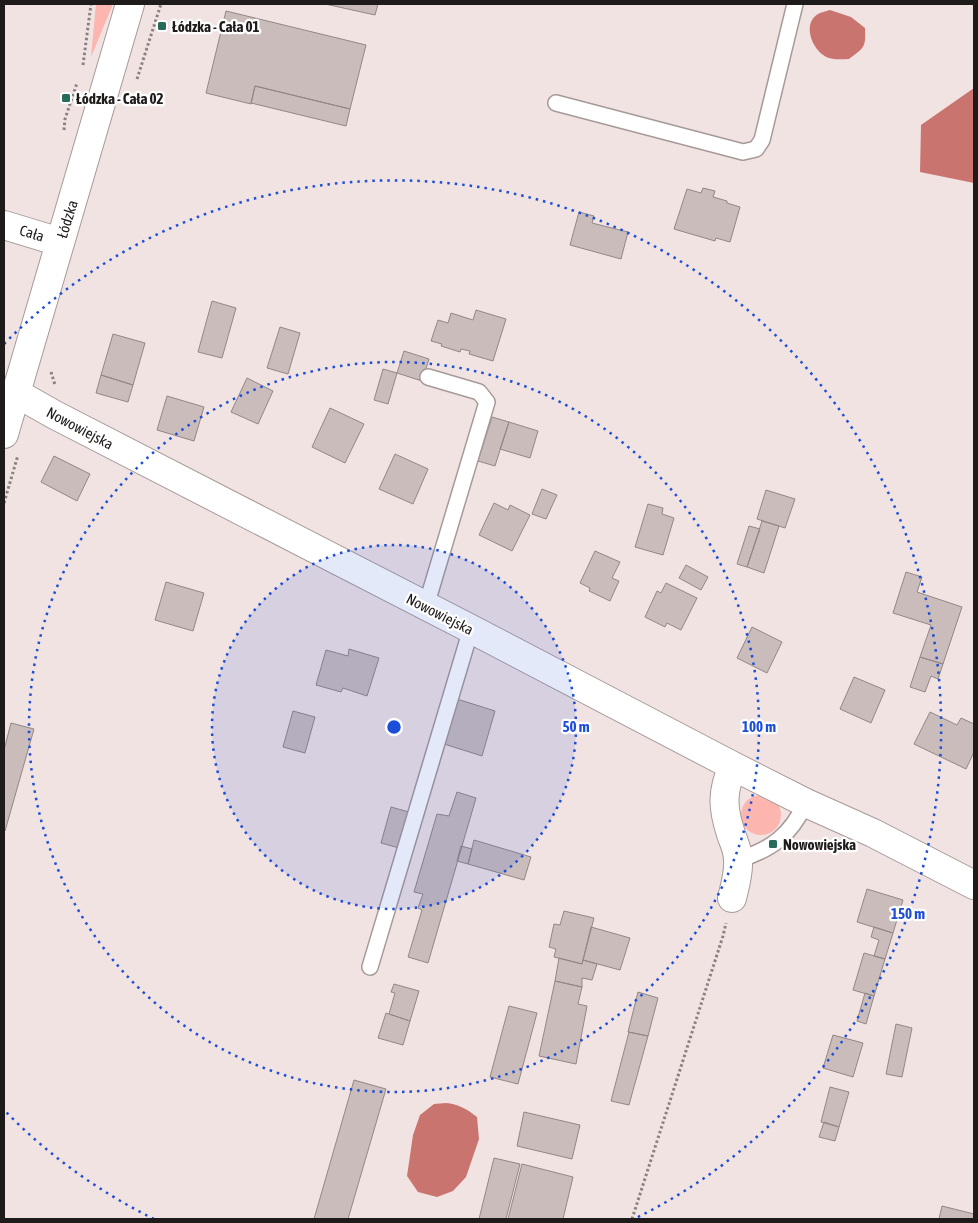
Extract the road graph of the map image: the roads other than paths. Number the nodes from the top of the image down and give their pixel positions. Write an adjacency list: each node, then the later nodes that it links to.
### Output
1 (130, 4): 5 (street, Łódzka)
2 (795, 4): 3 (lane)
3 (556, 104)
4 (4, 225): 5 (street, Cała)
5 (60, 242): 7 (street, Łódzka)
6 (428, 377): 9 (lane)
7 (16, 393): 8 (street, Łódzka); 9 (street, Nowowiejska)
8 (11, 443)
9 (426, 606): 10 (street, Nowowiejska)
10 (470, 629): 11 (street, Nowowiejska); 16 (lane)
11 (733, 766): 12 (street, Nowowiejska); 13 (street)
12 (806, 802): 13 (lane); 14 (street, Nowowiejska)
13 (738, 860): 15 (street)
14 (974, 884)
15 (732, 898)
16 (370, 967)

